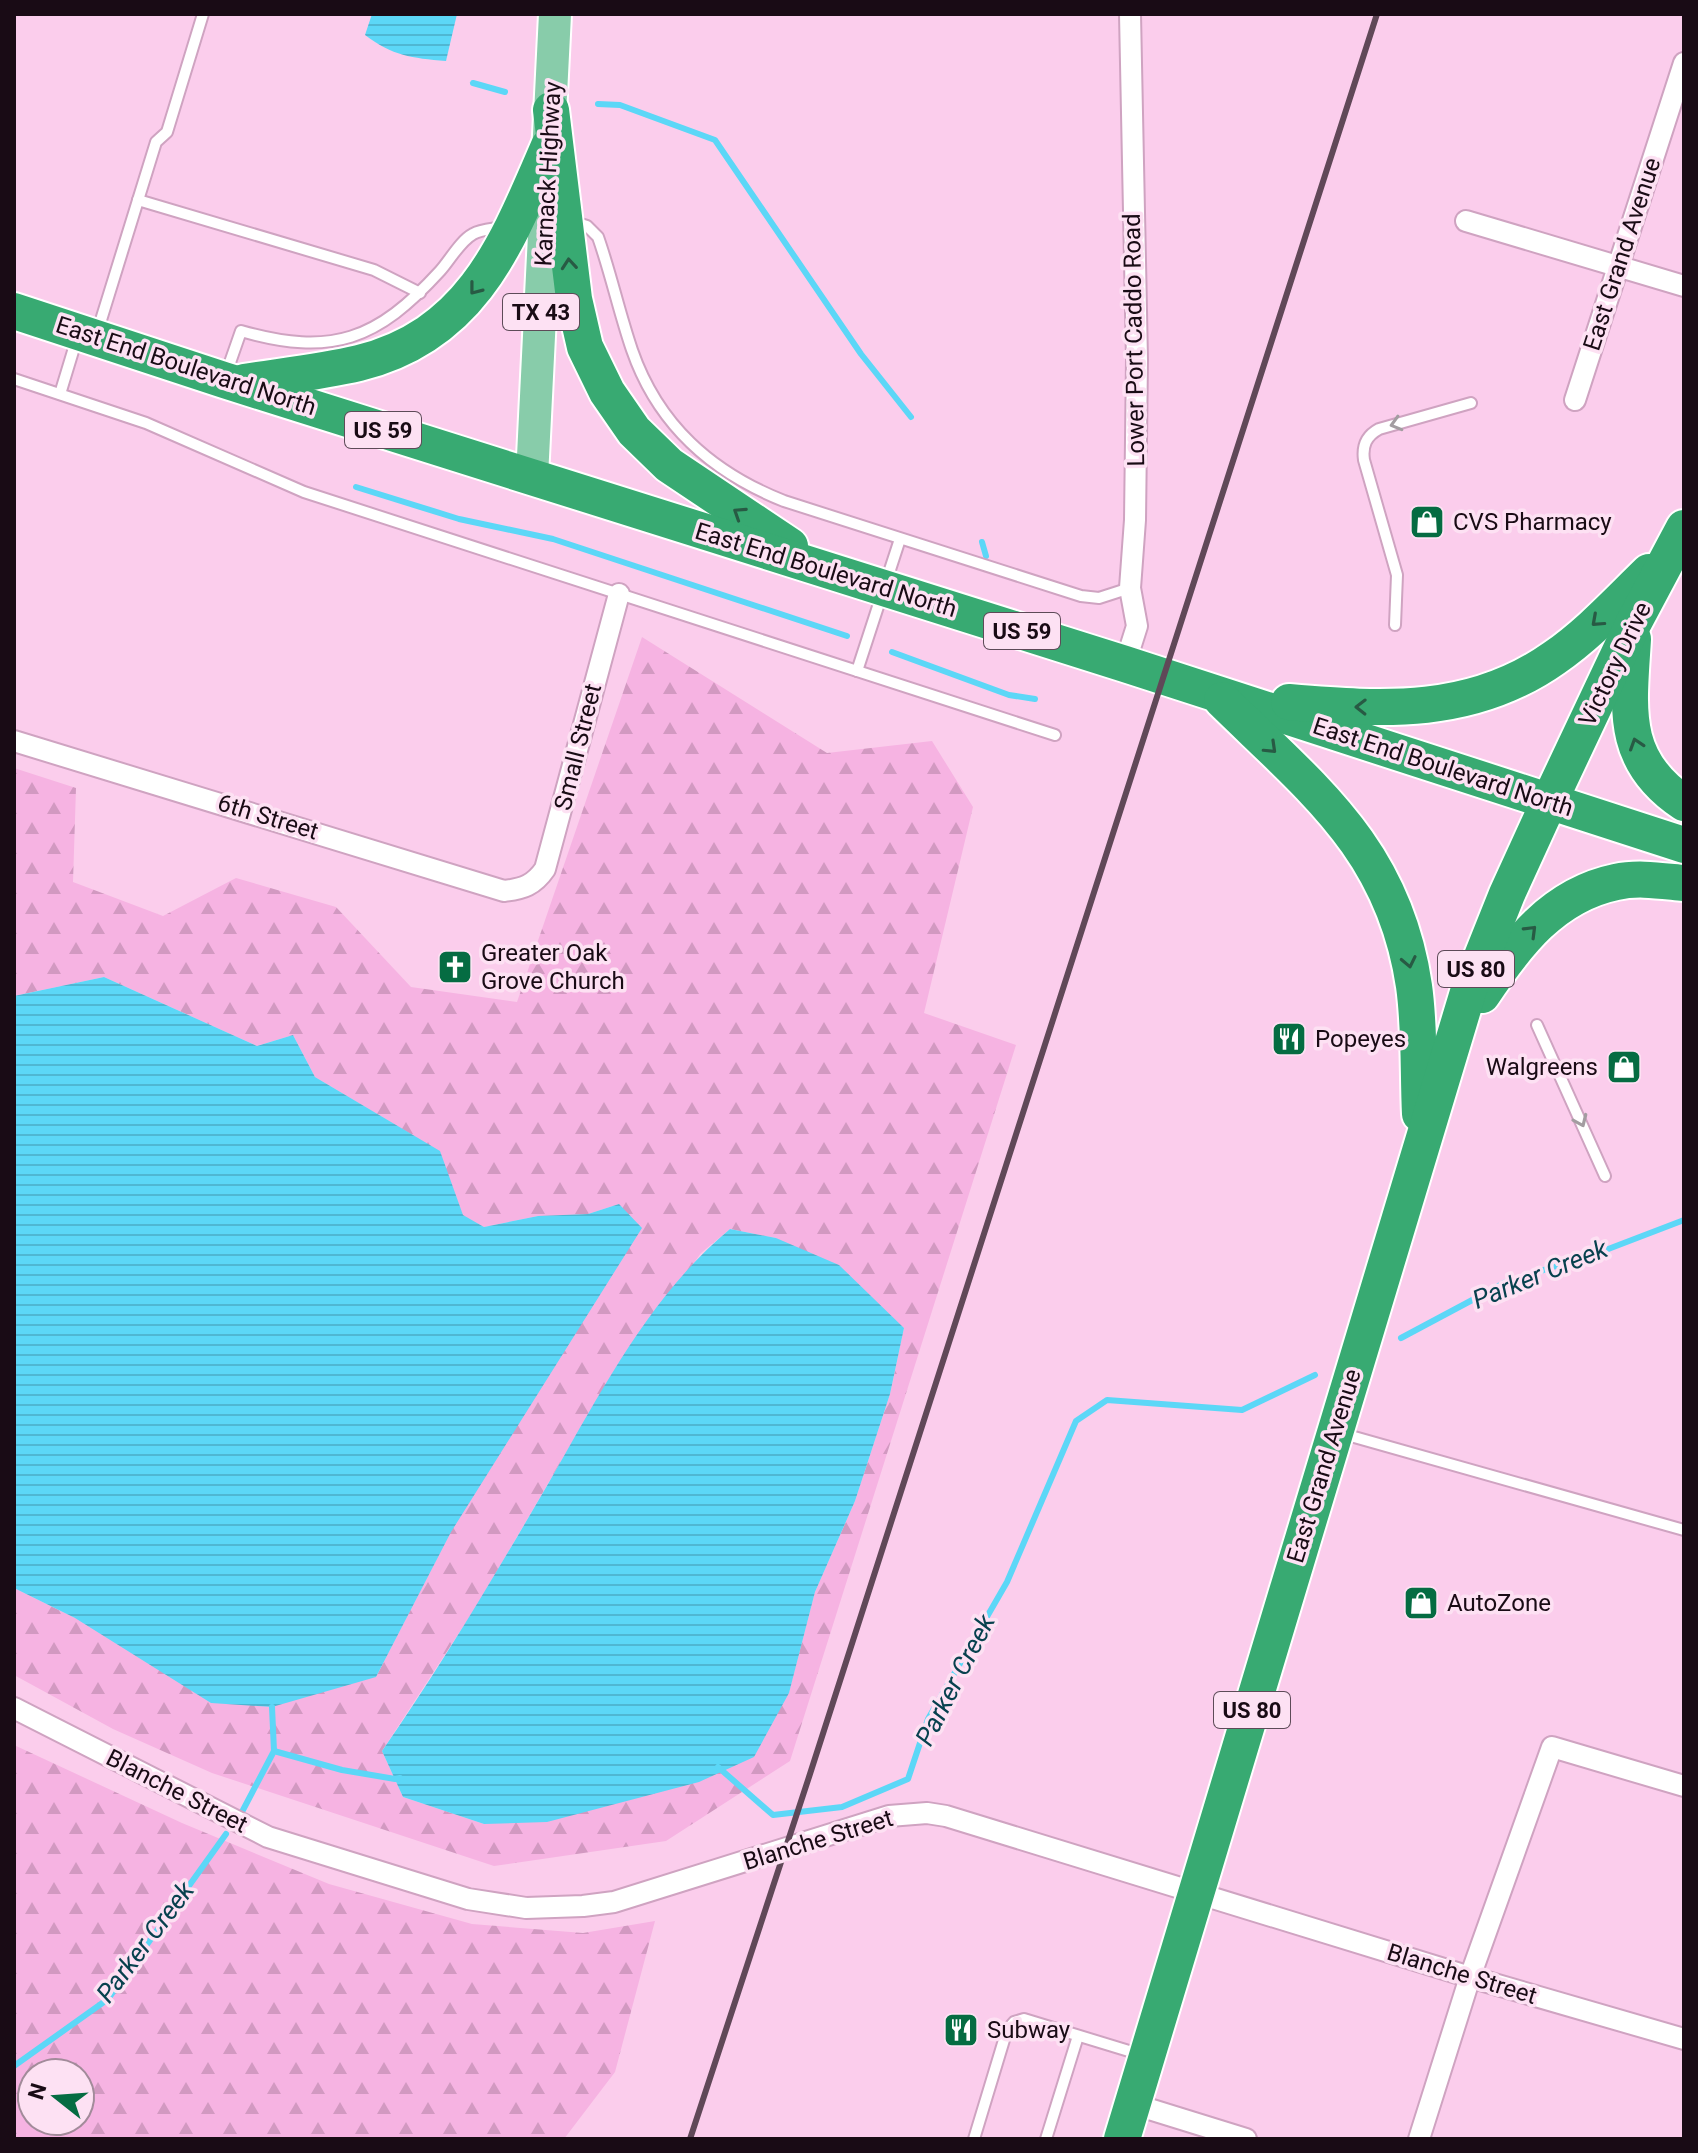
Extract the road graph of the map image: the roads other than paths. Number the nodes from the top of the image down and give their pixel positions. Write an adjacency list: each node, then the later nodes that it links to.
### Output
1 (203, 14): 7 (lane)
2 (555, 14): 5 (main road, Karnack Highway)
3 (1130, 14): 25 (street, Lower Port Caddo Road)
4 (1684, 63): 10 (street, East Grand Avenue)
5 (551, 110): 6 (main road, Karnack Highway); 9 (highway)
6 (549, 146): 9 (highway)
7 (138, 200): 12 (lane); 14 (lane)
8 (1466, 221): 10 (street)
9 (542, 222): 12 (lane); 16 (highway, one-way to 16); 20 (main road, Karnack Highway / TX 43); 22 (lane); 23 (highway, one-way to 9)
10 (1619, 266): 11 (street); 18 (street, East Grand Avenue)
11 (1684, 286)
12 (420, 293): 16 (lane)
13 (14, 311): 14 (highway, East End Boulevard North / US 59)
14 (87, 334): 16 (highway, East End Boulevard North / US 59); 17 (lane)
15 (14, 379): 17 (lane)
16 (229, 382): 20 (highway, East End Boulevard North / US 59)
17 (60, 394): 26 (lane)
18 (1575, 400)
19 (1471, 403): 28 (lane, one-way to 28)
20 (532, 477): 23 (highway, East End Boulevard North / US 59)
21 (1679, 538): 27 (highway, Victory Drive / US 80); 31 (highway, one-way to 31)
22 (900, 539): 24 (lane); 25 (lane)
23 (828, 570): 24 (highway, East End Boulevard North / US 59)
24 (884, 588): 29 (highway, East End Boulevard North / US 59); 30 (lane)
25 (1130, 588): 29 (street, Lower Port Caddo Road)
26 (619, 594): 30 (lane); 38 (street, Small Street)
27 (1634, 622): 34 (highway, Victory Drive / US 80); 35 (highway, one-way to 27)
28 (1395, 625)
29 (1125, 664): 31 (highway, East End Boulevard North / US 59)
30 (857, 671): 32 (lane)
31 (1216, 694): 34 (highway, East End Boulevard North / US 59); 41 (highway, one-way to 41)
32 (1055, 735)
33 (14, 741): 38 (street, 6th Street)
34 (1549, 802): 36 (highway, East End Boulevard North / US 59); 40 (highway, East Grand Avenue / US 80)
35 (1684, 803)
36 (1684, 845)
37 (1684, 883): 40 (highway, one-way to 37)
38 (522, 890)
39 (1537, 1025): 42 (lane, one-way to 42)
40 (1452, 1039): 41 (highway, East Grand Avenue / US 80)
41 (1420, 1144): 43 (highway, East Grand Avenue / US 80)
42 (1605, 1176)
43 (1334, 1432): 44 (lane); 47 (highway, East Grand Avenue / US 80)
44 (1684, 1530)
45 (14, 1708): 47 (street, Blanche Street)
46 (1684, 1786): 48 (street)
47 (1198, 1894): 48 (street, Blanche Street); 51 (highway, East Grand Avenue / US 80)
48 (1470, 1977): 50 (street, Blanche Street); 57 (street)
49 (1078, 2036): 51 (lane); 53 (lane); 54 (lane)
50 (1684, 2039)
51 (1147, 2056): 52 (highway, East Grand Avenue / US 80)
52 (1133, 2104): 55 (highway, East Grand Avenue / US 80); 56 (street)
53 (974, 2139)
54 (1046, 2139)
55 (1122, 2139)
56 (1246, 2139)
57 (1419, 2139)

